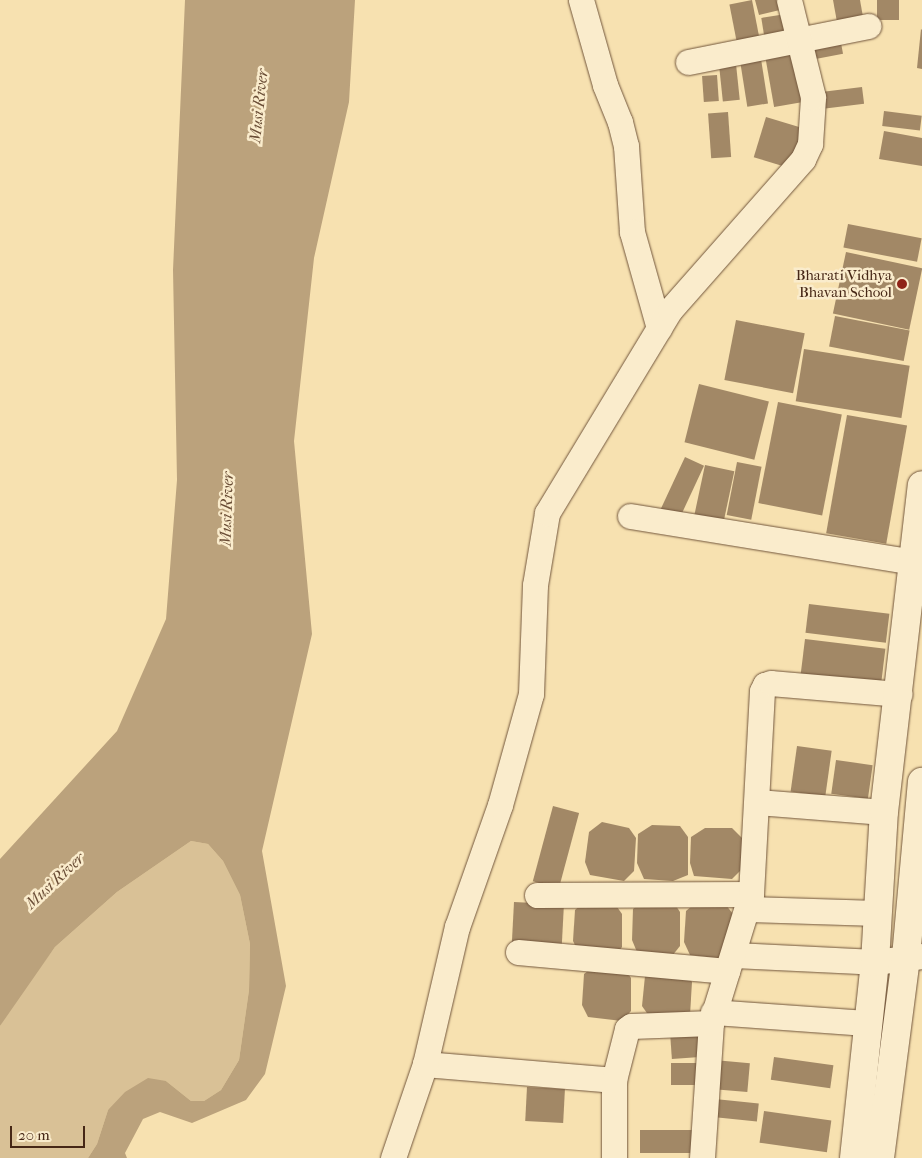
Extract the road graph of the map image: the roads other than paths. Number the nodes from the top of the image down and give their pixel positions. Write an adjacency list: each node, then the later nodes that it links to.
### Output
1 (581, 0): 6 (street)
2 (789, 0): 4 (street)
3 (868, 26): 4 (street)
4 (798, 40): 5 (street); 6 (street)
5 (688, 62)
6 (659, 328): 23 (street)
7 (922, 485): 9 (street)
8 (630, 516): 9 (street)
9 (913, 562): 10 (street)
10 (900, 694): 12 (street); 13 (street)
11 (922, 782): 18 (street)
12 (758, 802): 13 (street); 15 (street)
13 (884, 812): 16 (street)
14 (537, 894): 15 (street)
15 (750, 902): 16 (street); 20 (street)
16 (877, 913): 19 (street)
17 (518, 952): 20 (street)
18 (914, 957): 19 (street); 29 (street)
19 (875, 962): 20 (street); 22 (street)
20 (730, 963): 21 (street)
21 (712, 1018): 22 (street); 24 (street); 27 (street)
22 (868, 1023): 28 (street)
23 (425, 1064): 24 (street); 25 (street)
24 (614, 1080): 26 (street)
25 (401, 1156)
26 (614, 1158)
27 (702, 1158)
28 (854, 1158)
29 (880, 1158)

